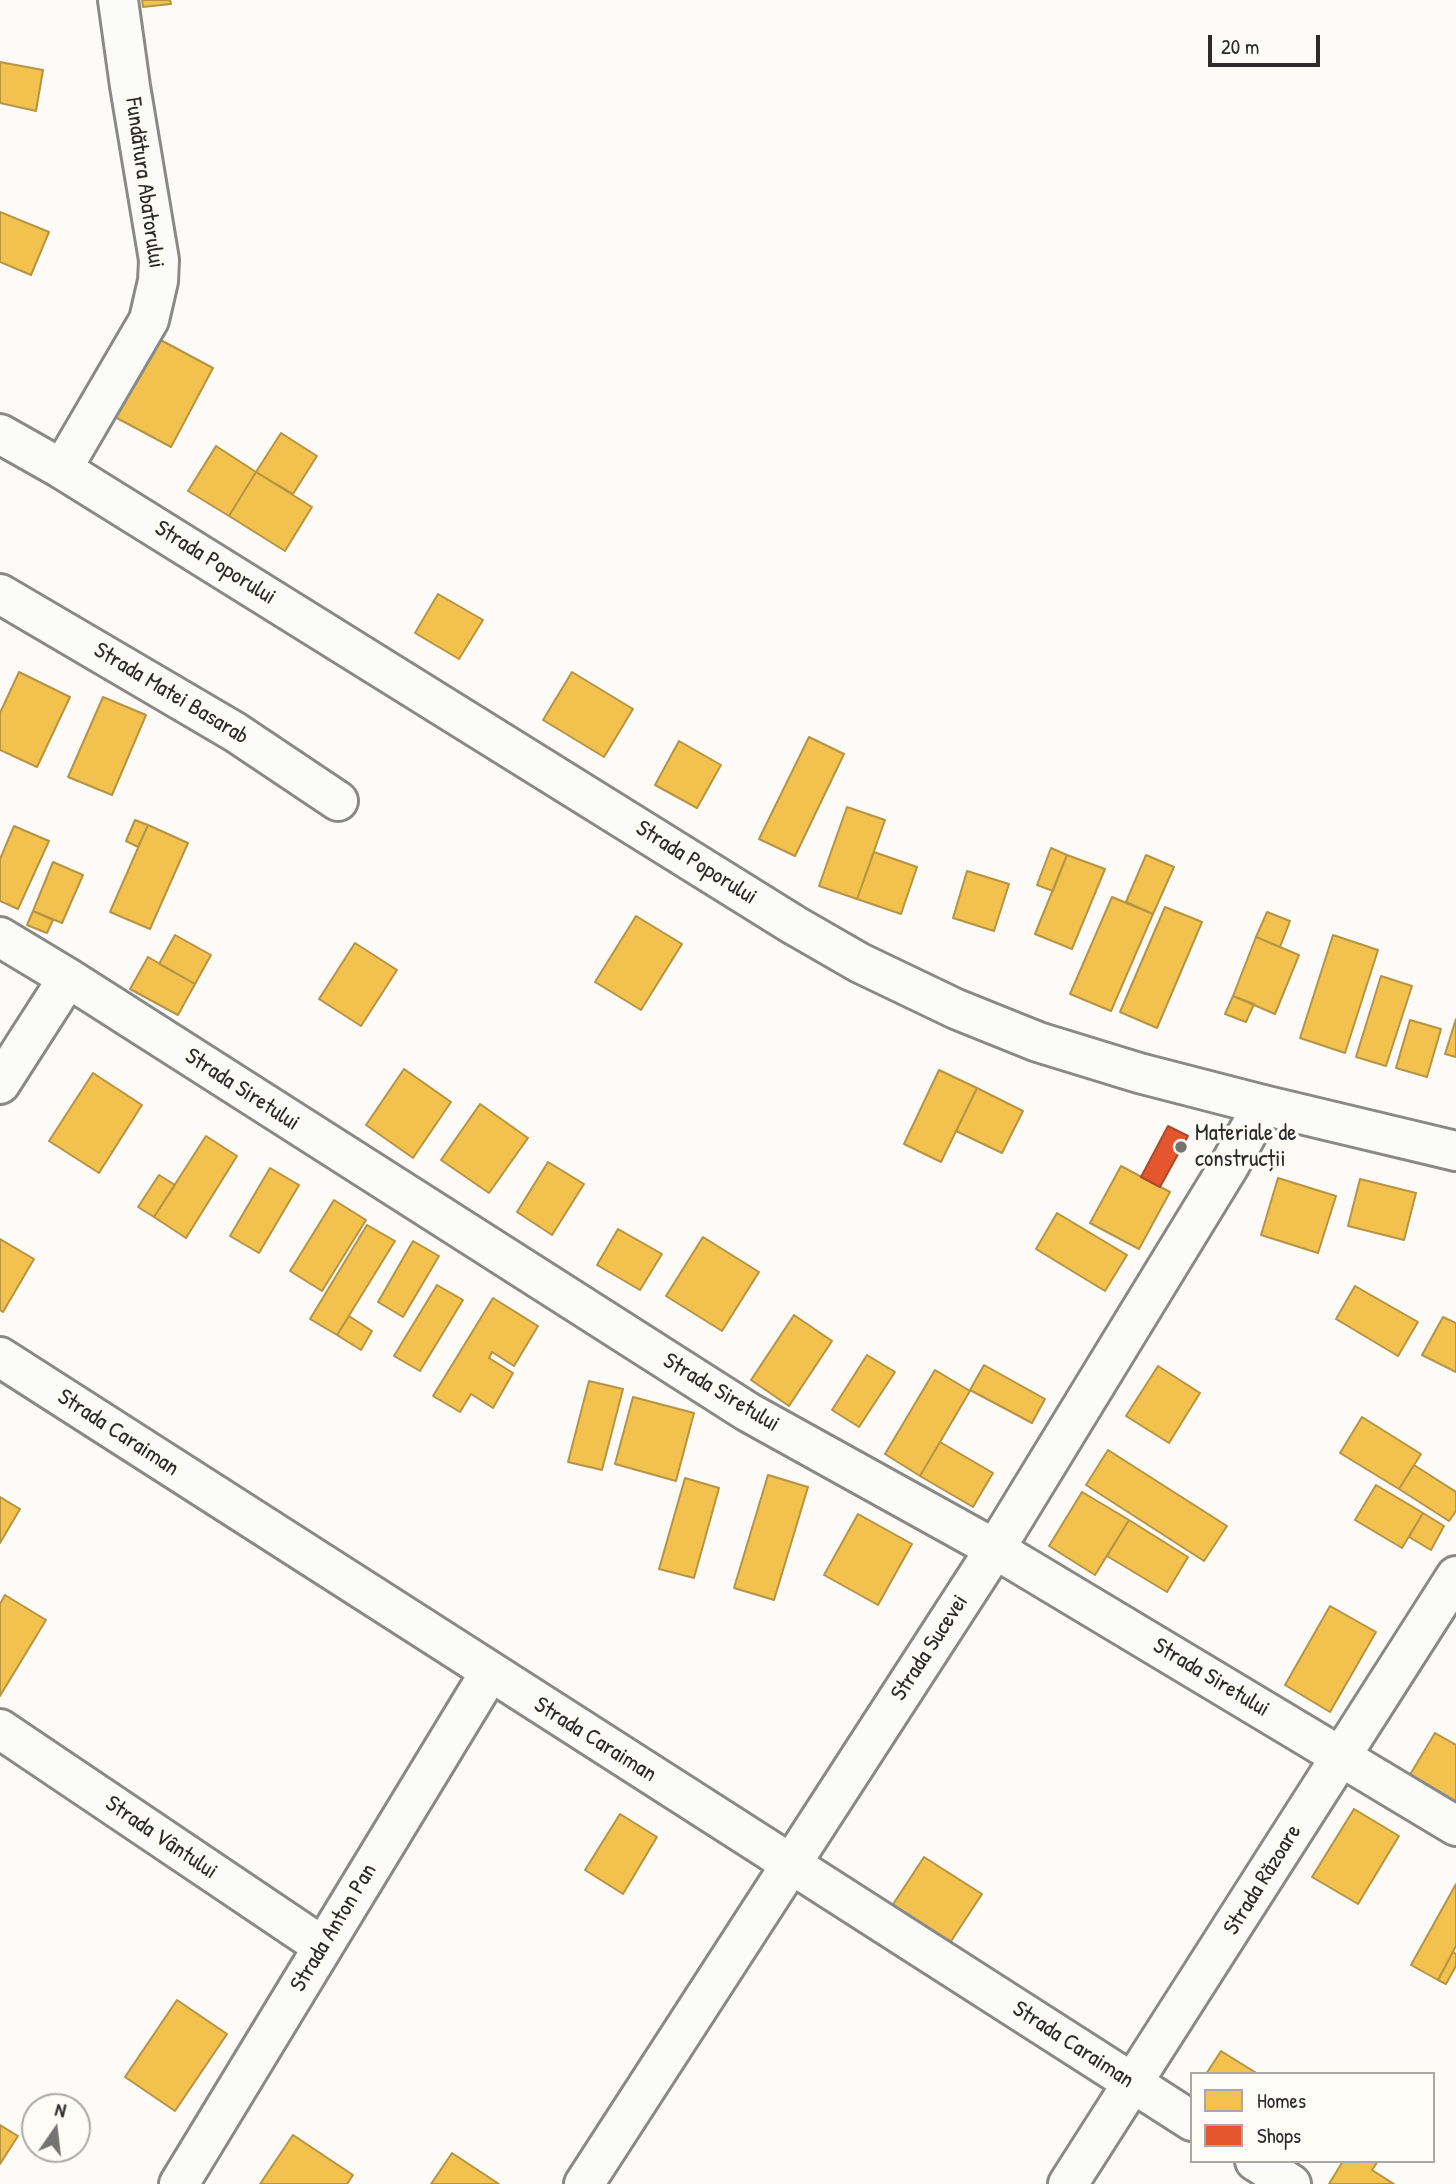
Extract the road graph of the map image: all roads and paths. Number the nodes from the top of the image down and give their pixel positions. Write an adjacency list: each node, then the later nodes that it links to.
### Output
1 (118, 0): 3 (street, Fundătura Abatorului)
2 (0, 434): 3 (street, Strada Poporului)
3 (62, 469): 9 (street, Strada Poporului)
4 (0, 594): 5 (street, Strada Matei Basarab)
5 (338, 801)
6 (0, 937): 7 (street, Strada Siretului)
7 (68, 978): 8 (street); 12 (street, Strada Siretului)
8 (0, 1084)
9 (1263, 1105): 10 (street, Strada Poporului); 12 (street, Strada Sucevei)
10 (1456, 1150)
11 (0, 1357): 14 (street, Strada Caraiman)
12 (995, 1549): 16 (street, Strada Siretului); 18 (street, Strada Sucevei)
13 (1456, 1576): 16 (street, Strada Răzoare)
14 (490, 1672): 18 (street, Strada Caraiman); 19 (street, Strada Anton Pan)
15 (0, 1729): 19 (street, Strada Vântului)
16 (1341, 1756): 17 (street, Strada Siretului); 20 (street, Strada Răzoare)
17 (1456, 1826)
18 (790, 1864): 20 (street, Strada Caraiman); 24 (street, Strada Sucevei)
19 (322, 1946): 23 (street, Strada Anton Pan)
20 (1133, 2084): 21 (street, Strada Caraiman); 25 (street, Strada Răzoare)
21 (1190, 2120)
22 (1258, 2163): 26 (street)
23 (179, 2184)
24 (584, 2184)
25 (1069, 2184)
26 (1292, 2184)

